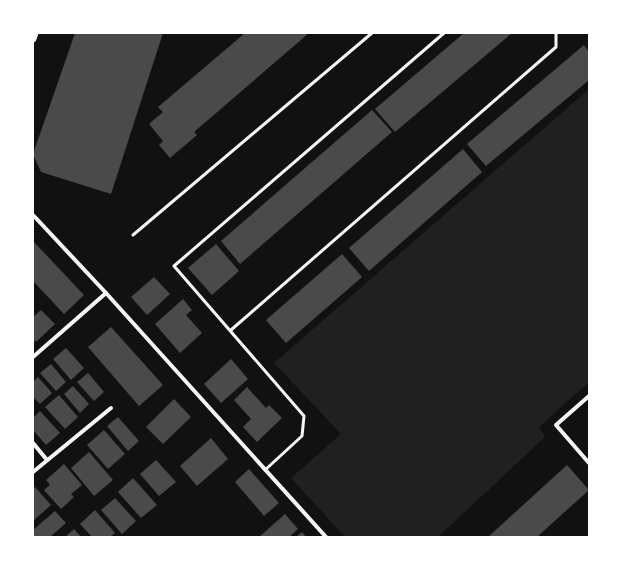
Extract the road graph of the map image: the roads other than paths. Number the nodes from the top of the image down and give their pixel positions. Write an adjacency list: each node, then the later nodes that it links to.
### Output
1 (35, 33): 5 (street)
2 (372, 33): 7 (lane)
3 (444, 33): 9 (lane)
4 (556, 33): 9 (lane)
5 (33, 39)
6 (33, 215): 8 (street)
7 (133, 235)
8 (106, 293): 10 (street); 16 (street)
9 (231, 330): 16 (lane)
10 (33, 357)
11 (589, 396): 15 (street)
12 (110, 408): 14 (street)
13 (33, 443): 14 (street)
14 (47, 460): 17 (street)
15 (589, 463)
16 (265, 470): 18 (street)
17 (33, 472)
18 (326, 537)

